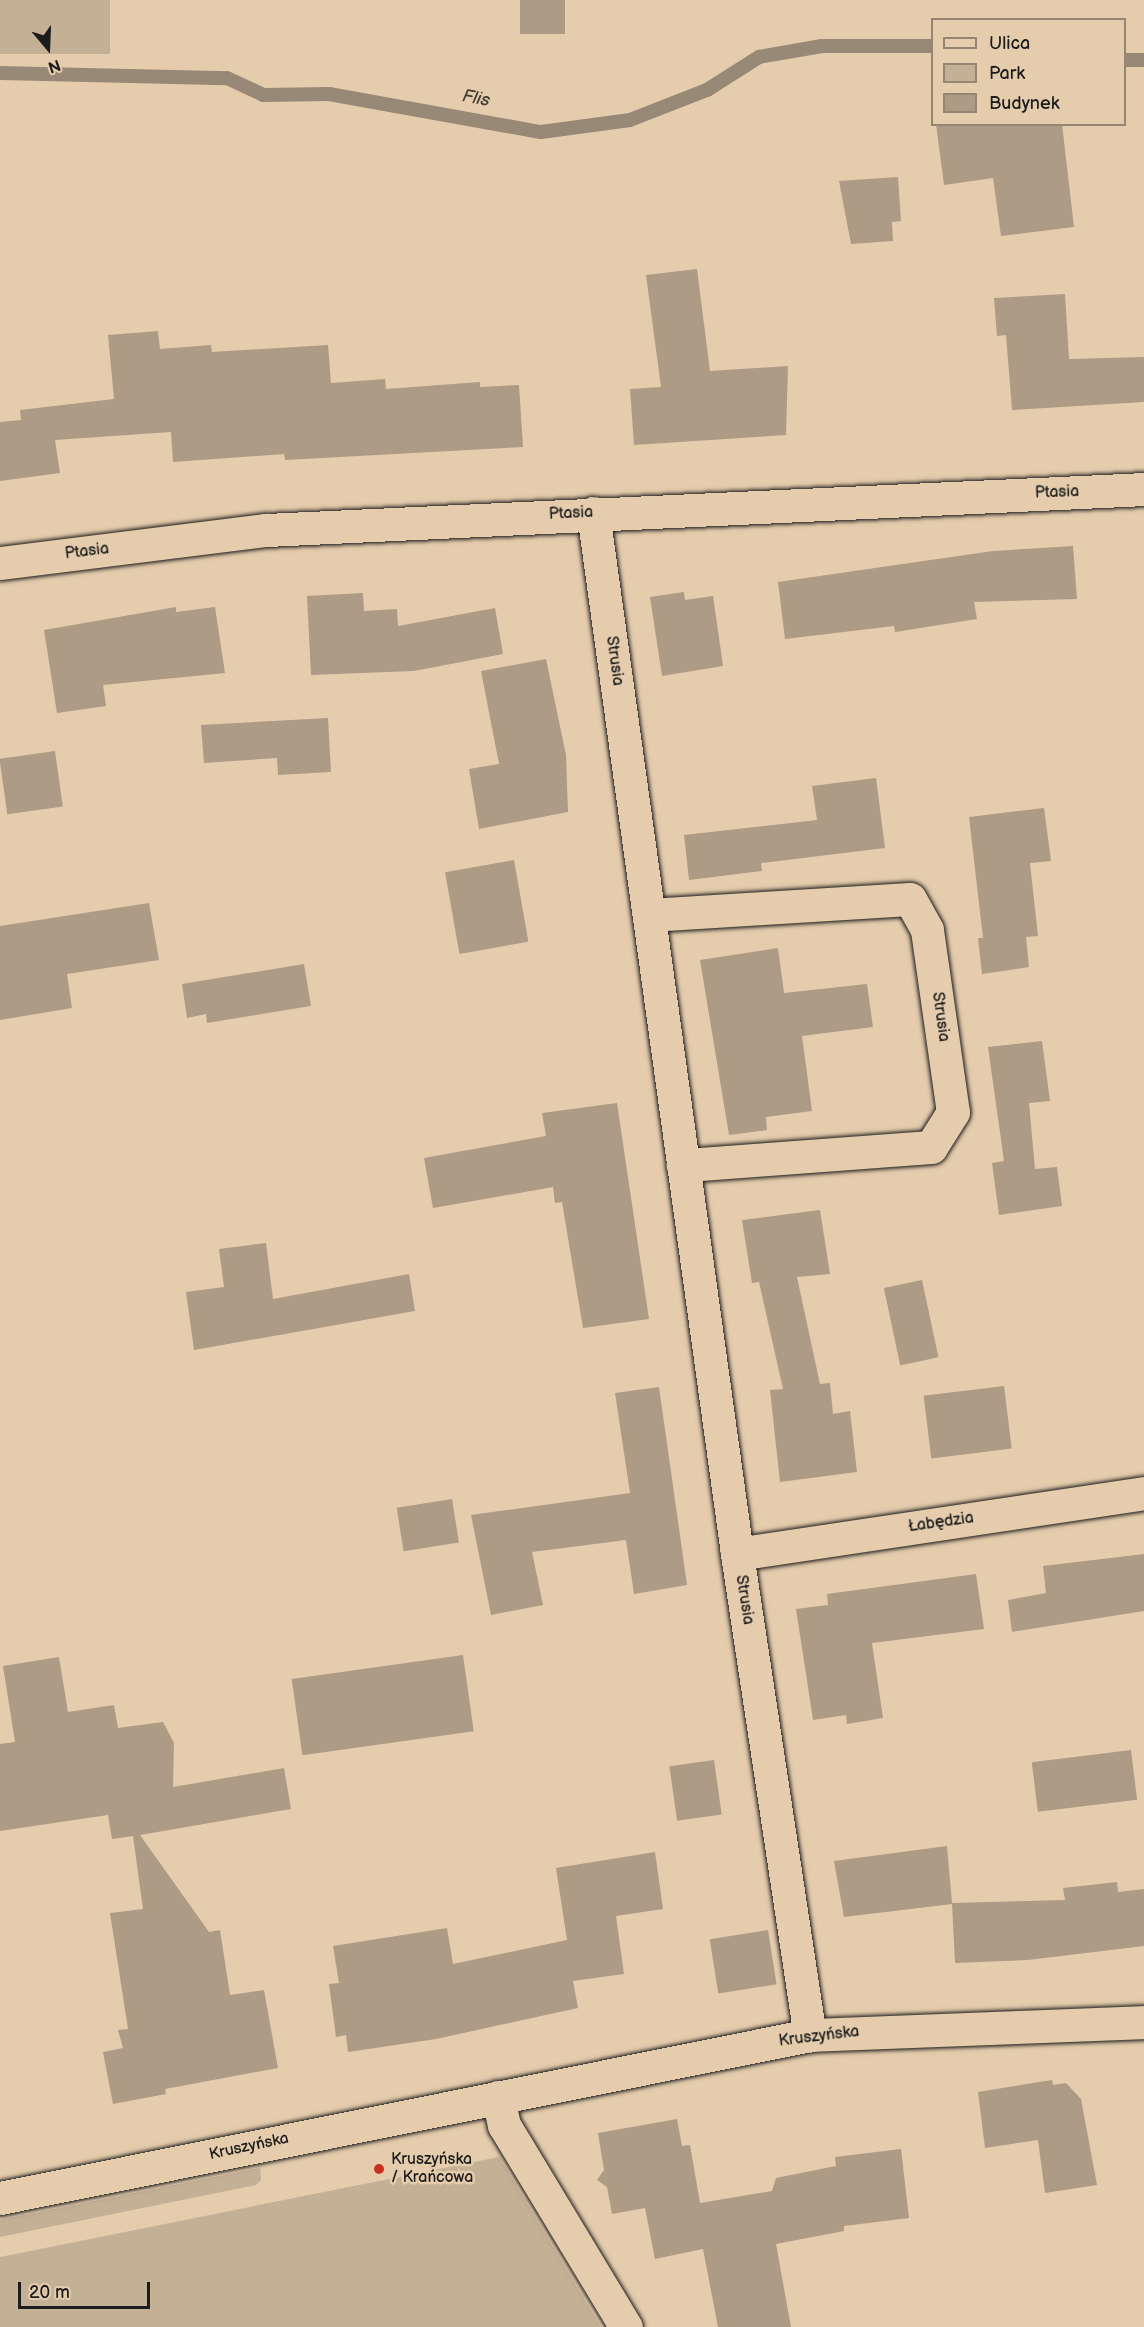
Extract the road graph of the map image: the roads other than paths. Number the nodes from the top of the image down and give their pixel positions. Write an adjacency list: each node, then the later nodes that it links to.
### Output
1 (1144, 489): 2 (street, Ptasia)
2 (593, 513): 3 (street, Ptasia); 4 (street, Strusia)
3 (0, 563)
4 (649, 915): 5 (street, Strusia); 5 (street, Strusia)
5 (684, 1165): 7 (street, Strusia)
6 (1144, 1493): 7 (street, Łabędzia)
7 (737, 1554): 9 (street, Strusia)
8 (1144, 2024): 9 (street, Kruszyńska)
9 (810, 2035): 10 (street, Kruszyńska)
10 (498, 2097): 11 (street, Kruszyńska); 12 (street)
11 (0, 2198)
12 (626, 2327)

